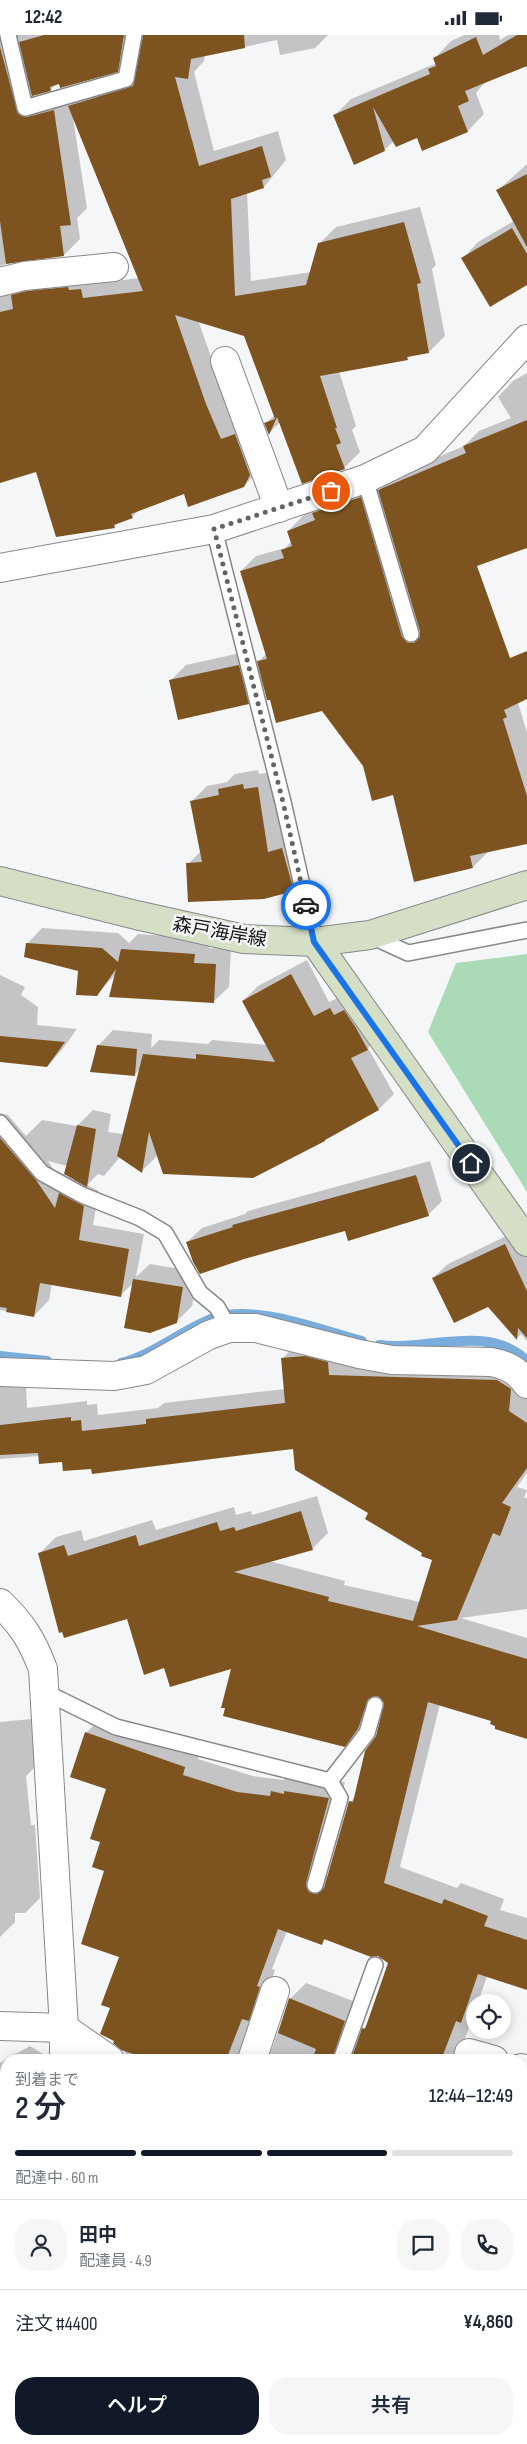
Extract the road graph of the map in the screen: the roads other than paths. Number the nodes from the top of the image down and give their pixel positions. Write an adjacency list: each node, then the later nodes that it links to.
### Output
1 (7, 35): 2 (lane); 3 (lane)
2 (134, 35)
3 (0, 36)
4 (114, 267): 5 (street)
5 (0, 282)
6 (527, 339): 8 (street)
7 (226, 361): 9 (street)
8 (366, 479): 9 (street); 12 (lane)
9 (279, 508): 10 (street)
10 (214, 529): 11 (street); 17 (lane)
11 (0, 568)
12 (411, 635)
13 (0, 881): 17 (main road, 森戸海岸線)
14 (527, 885): 16 (main road, 森戸海岸線)
15 (527, 930): 16 (lane)
16 (370, 935): 17 (main road, 森戸海岸線)
17 (314, 942): 19 (main road)
18 (0, 1123): 20 (lane)
19 (527, 1242)
20 (224, 1319): 21 (street); 22 (street)
21 (0, 1372)
22 (527, 1384)
23 (0, 1603): 24 (street)
24 (45, 1692): 26 (lane); 31 (street)
25 (374, 1705): 26 (lane)
26 (330, 1781): 27 (lane)
27 (316, 1885)
28 (376, 1965): 35 (lane)
29 (276, 1991): 34 (street)
30 (0, 2026): 31 (street)
31 (64, 2028): 32 (street); 33 (street)
32 (64, 2054)
33 (101, 2054)
34 (254, 2054)
35 (343, 2054)

